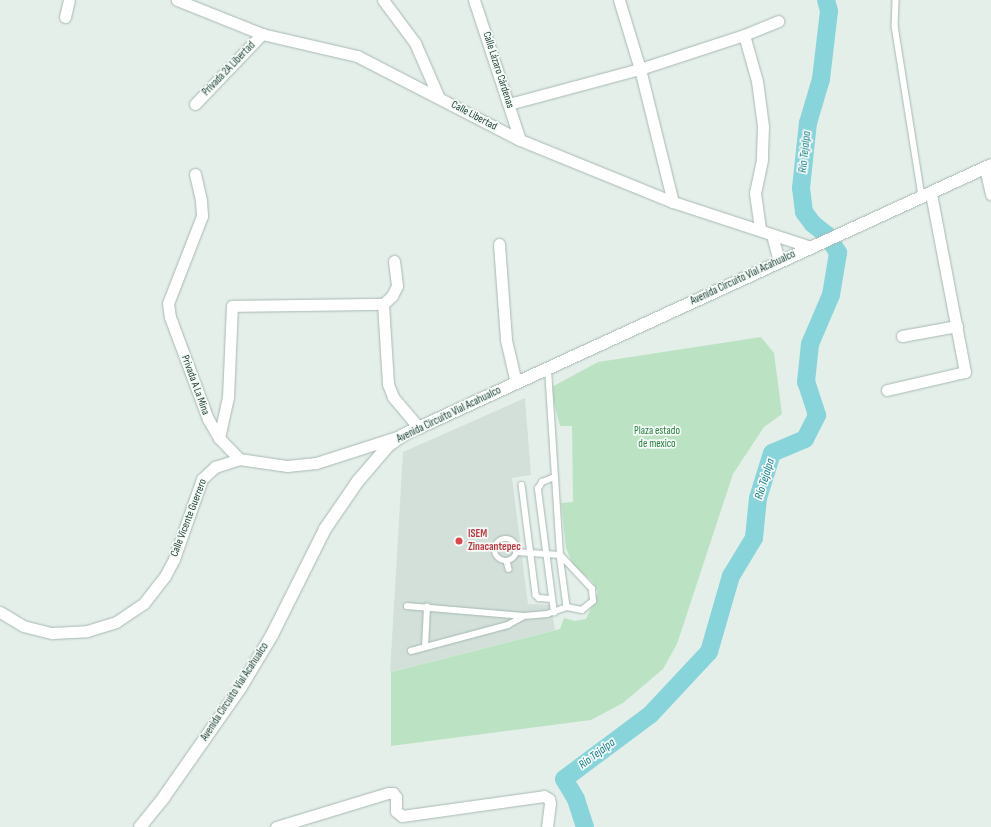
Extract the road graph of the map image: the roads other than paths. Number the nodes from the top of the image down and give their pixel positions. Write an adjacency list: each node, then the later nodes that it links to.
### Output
1 (69, 0): 7 (street)
2 (178, 0): 9 (street, Calle Libertad)
3 (383, 0): 12 (street)
4 (474, 0): 14 (street, Calle Lázaro Cárdenas)
5 (619, 0): 11 (street)
6 (896, 0): 19 (lane)
7 (65, 17)
8 (778, 21): 10 (street)
9 (262, 34): 12 (street, Calle Libertad); 13 (street, Privada 2A Libertad)
10 (744, 35): 11 (street); 21 (street)
11 (640, 69): 14 (street); 20 (street)
12 (439, 98): 15 (street, Calle Libertad)
13 (196, 104)
14 (509, 104): 15 (street, Calle Lázaro Cárdenas)
15 (520, 140): 20 (street, Calle Libertad)
16 (988, 167): 18 (street); 19 (street, Avenida Circuito Vial Acahualco)
17 (195, 174): 35 (street, Privada A La Mina)
18 (991, 194)
19 (926, 195): 24 (street, Avenida Circuito Vial Acahualco); 28 (street)
20 (673, 202): 21 (street, Calle Libertad)
21 (760, 230): 22 (street, Calle Libertad)
22 (772, 235): 24 (street, Calle Libertad); 26 (street)
23 (500, 244): 31 (street)
24 (816, 245): 26 (street, Avenida Circuito Vial Acahualco)
25 (394, 261): 27 (street)
26 (779, 261): 30 (street, Avenida Circuito Vial Acahualco)
27 (383, 304): 33 (street); 35 (street)
28 (957, 326): 29 (street); 32 (street)
29 (902, 336)
30 (548, 368): 31 (street, Avenida Circuito Vial Acahualco); 37 (lane)
31 (516, 383): 33 (street, Avenida Circuito Vial Acahualco)
32 (887, 390)
33 (419, 428): 34 (street, Avenida Circuito Vial Acahualco)
34 (403, 435): 36 (street, Calle Vicente Guerrero); 54 (street, Avenida Circuito Vial Acahualco)
35 (219, 438): 36 (street, Privada A La Mina)
36 (239, 459): 49 (street, Calle Vicente Guerrero)
37 (555, 477): 41 (lane); 42 (lane)
38 (522, 484): 40 (lane)
39 (516, 552): 40 (lane); 43 (lane); 43 (lane)
40 (531, 553): 41 (lane); 45 (lane)
41 (544, 554): 42 (lane); 45 (lane)
42 (560, 555): 48 (lane); 48 (lane)
43 (507, 561): 44 (lane)
44 (509, 569)
45 (551, 599): 50 (lane)
46 (407, 606): 47 (lane)
47 (427, 607): 51 (lane); 52 (lane)
48 (567, 607): 50 (lane)
49 (0, 612)
50 (554, 613): 51 (lane)
51 (524, 616): 52 (lane)
52 (425, 647): 53 (lane)
53 (411, 651)
54 (140, 827)
55 (276, 827): 56 (street)
56 (547, 827)

